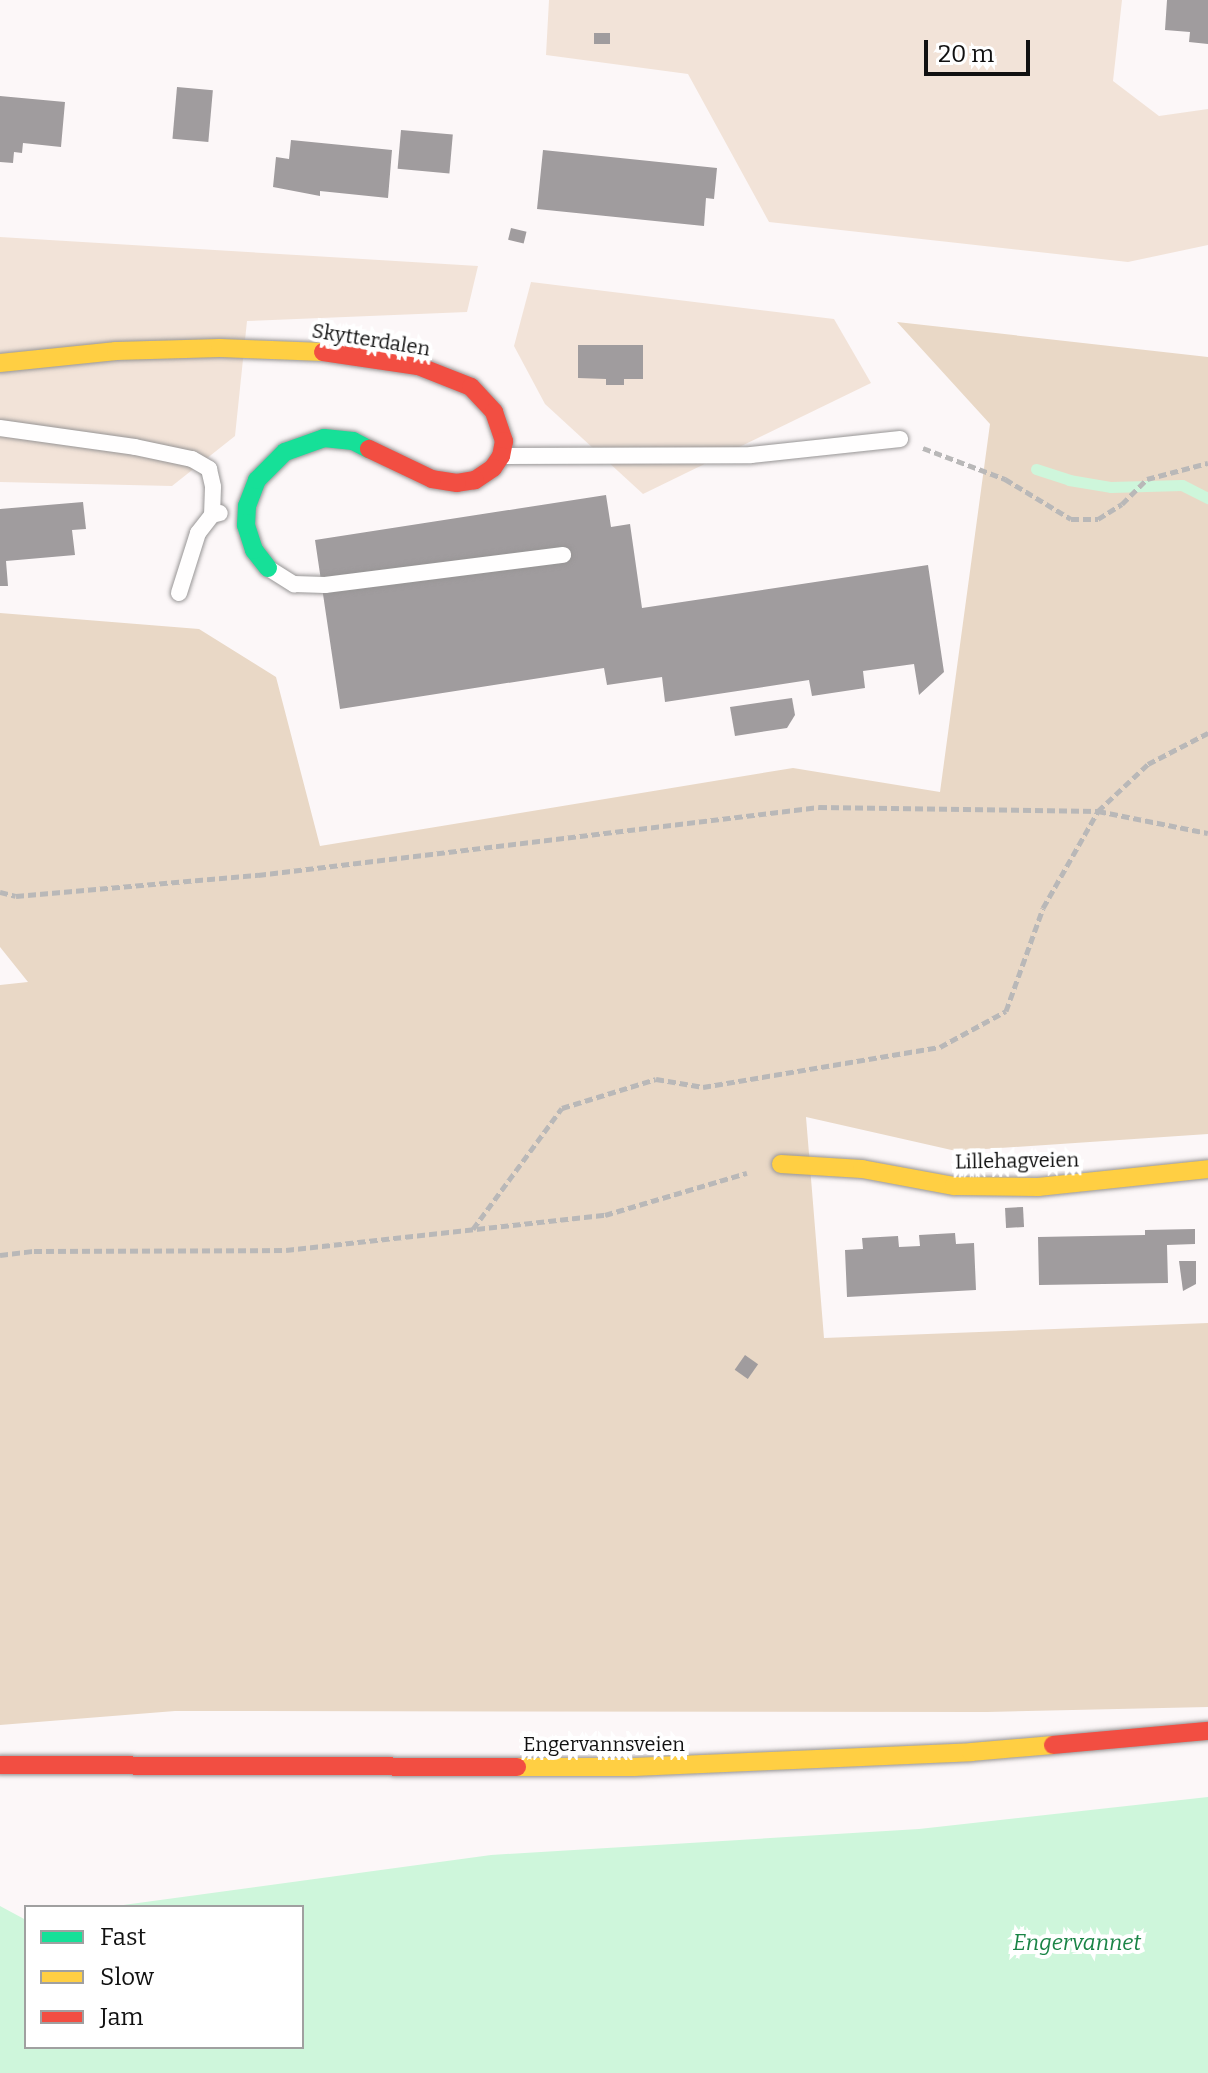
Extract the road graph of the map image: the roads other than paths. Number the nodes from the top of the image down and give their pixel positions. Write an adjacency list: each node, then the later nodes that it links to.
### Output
1 (0, 363): 4 (street, Skytterdalen)
2 (0, 428): 6 (lane)
3 (900, 439): 4 (lane)
4 (501, 456): 5 (street)
5 (247, 506): 6 (lane); 8 (street)
6 (212, 515): 9 (lane)
7 (563, 555): 8 (lane)
8 (268, 568)
9 (179, 593)
10 (781, 1164): 11 (street, Lillehagveien)
11 (1208, 1169)
12 (1208, 1731): 13 (street, Engervannsveien)
13 (0, 1765)

